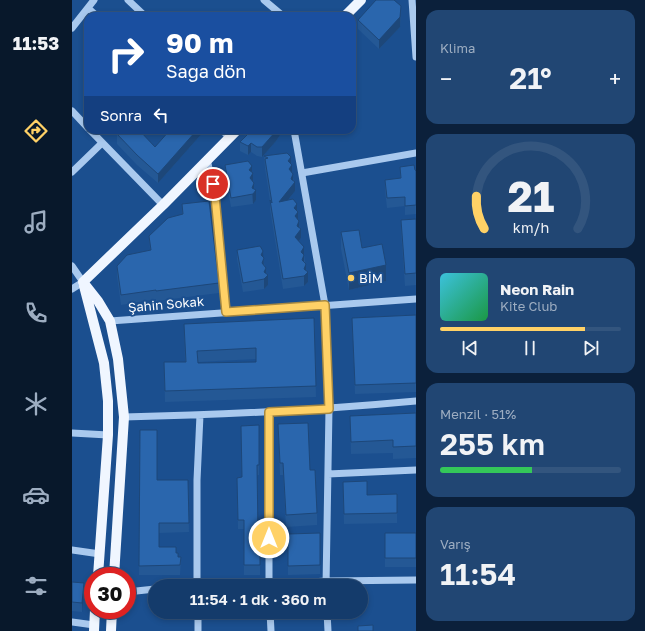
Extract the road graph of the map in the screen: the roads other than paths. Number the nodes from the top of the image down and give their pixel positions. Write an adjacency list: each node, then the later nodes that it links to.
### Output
1 (94, 0): 6 (street)
2 (128, 0): 9 (street)
3 (264, 0): 10 (street)
4 (362, 0): 11 (main road)
5 (412, 0): 14 (street)
6 (88, 8): 7 (street); 8 (street)
7 (85, 12)
8 (92, 12)
9 (141, 12)
10 (278, 12)
11 (349, 12)
12 (84, 13): 13 (street)
13 (72, 28)
14 (416, 57)
15 (72, 111): 16 (street)
16 (84, 124)
17 (94, 134): 22 (street)
18 (226, 134): 21 (street)
19 (234, 134): 21 (main road)
20 (295, 134): 26 (street)
21 (230, 138): 24 (main road)
22 (102, 143): 25 (street); 27 (street)
23 (416, 153): 26 (street)
24 (207, 159): 27 (main road); 33 (street)
25 (72, 172)
26 (302, 173): 32 (street)
27 (163, 205): 29 (main road)
28 (72, 266): 29 (street)
29 (83, 282): 30 (street); 34 (main road); 41 (main road)
30 (72, 289)
31 (416, 299): 32 (street, Şahin Sokak)
32 (325, 305): 33 (street, Şahin Sokak); 36 (street)
33 (226, 312): 34 (street, Şahin Sokak)
34 (110, 321): 39 (main road)
35 (416, 401): 36 (street)
36 (329, 409): 37 (street); 43 (street)
37 (269, 412): 38 (street); 49 (street)
38 (200, 415): 39 (street); 48 (street)
39 (124, 417): 47 (main road)
40 (72, 433): 41 (street)
41 (108, 435): 45 (main road)
42 (416, 470): 43 (street)
43 (328, 474): 50 (street)
44 (72, 550): 45 (street)
45 (100, 554): 46 (main road)
46 (99, 567)
47 (115, 567)
48 (197, 579)
49 (269, 579)
50 (326, 579)
51 (416, 580): 52 (street)
52 (368, 582)
53 (148, 590): 54 (street)
54 (136, 591)
55 (112, 619): 61 (main road)
56 (198, 619): 62 (street)
57 (270, 619): 63 (street)
58 (327, 619): 64 (street)
59 (72, 622): 60 (street)
60 (94, 628)
61 (111, 631)
62 (198, 631)
63 (271, 631)
64 (328, 631)

